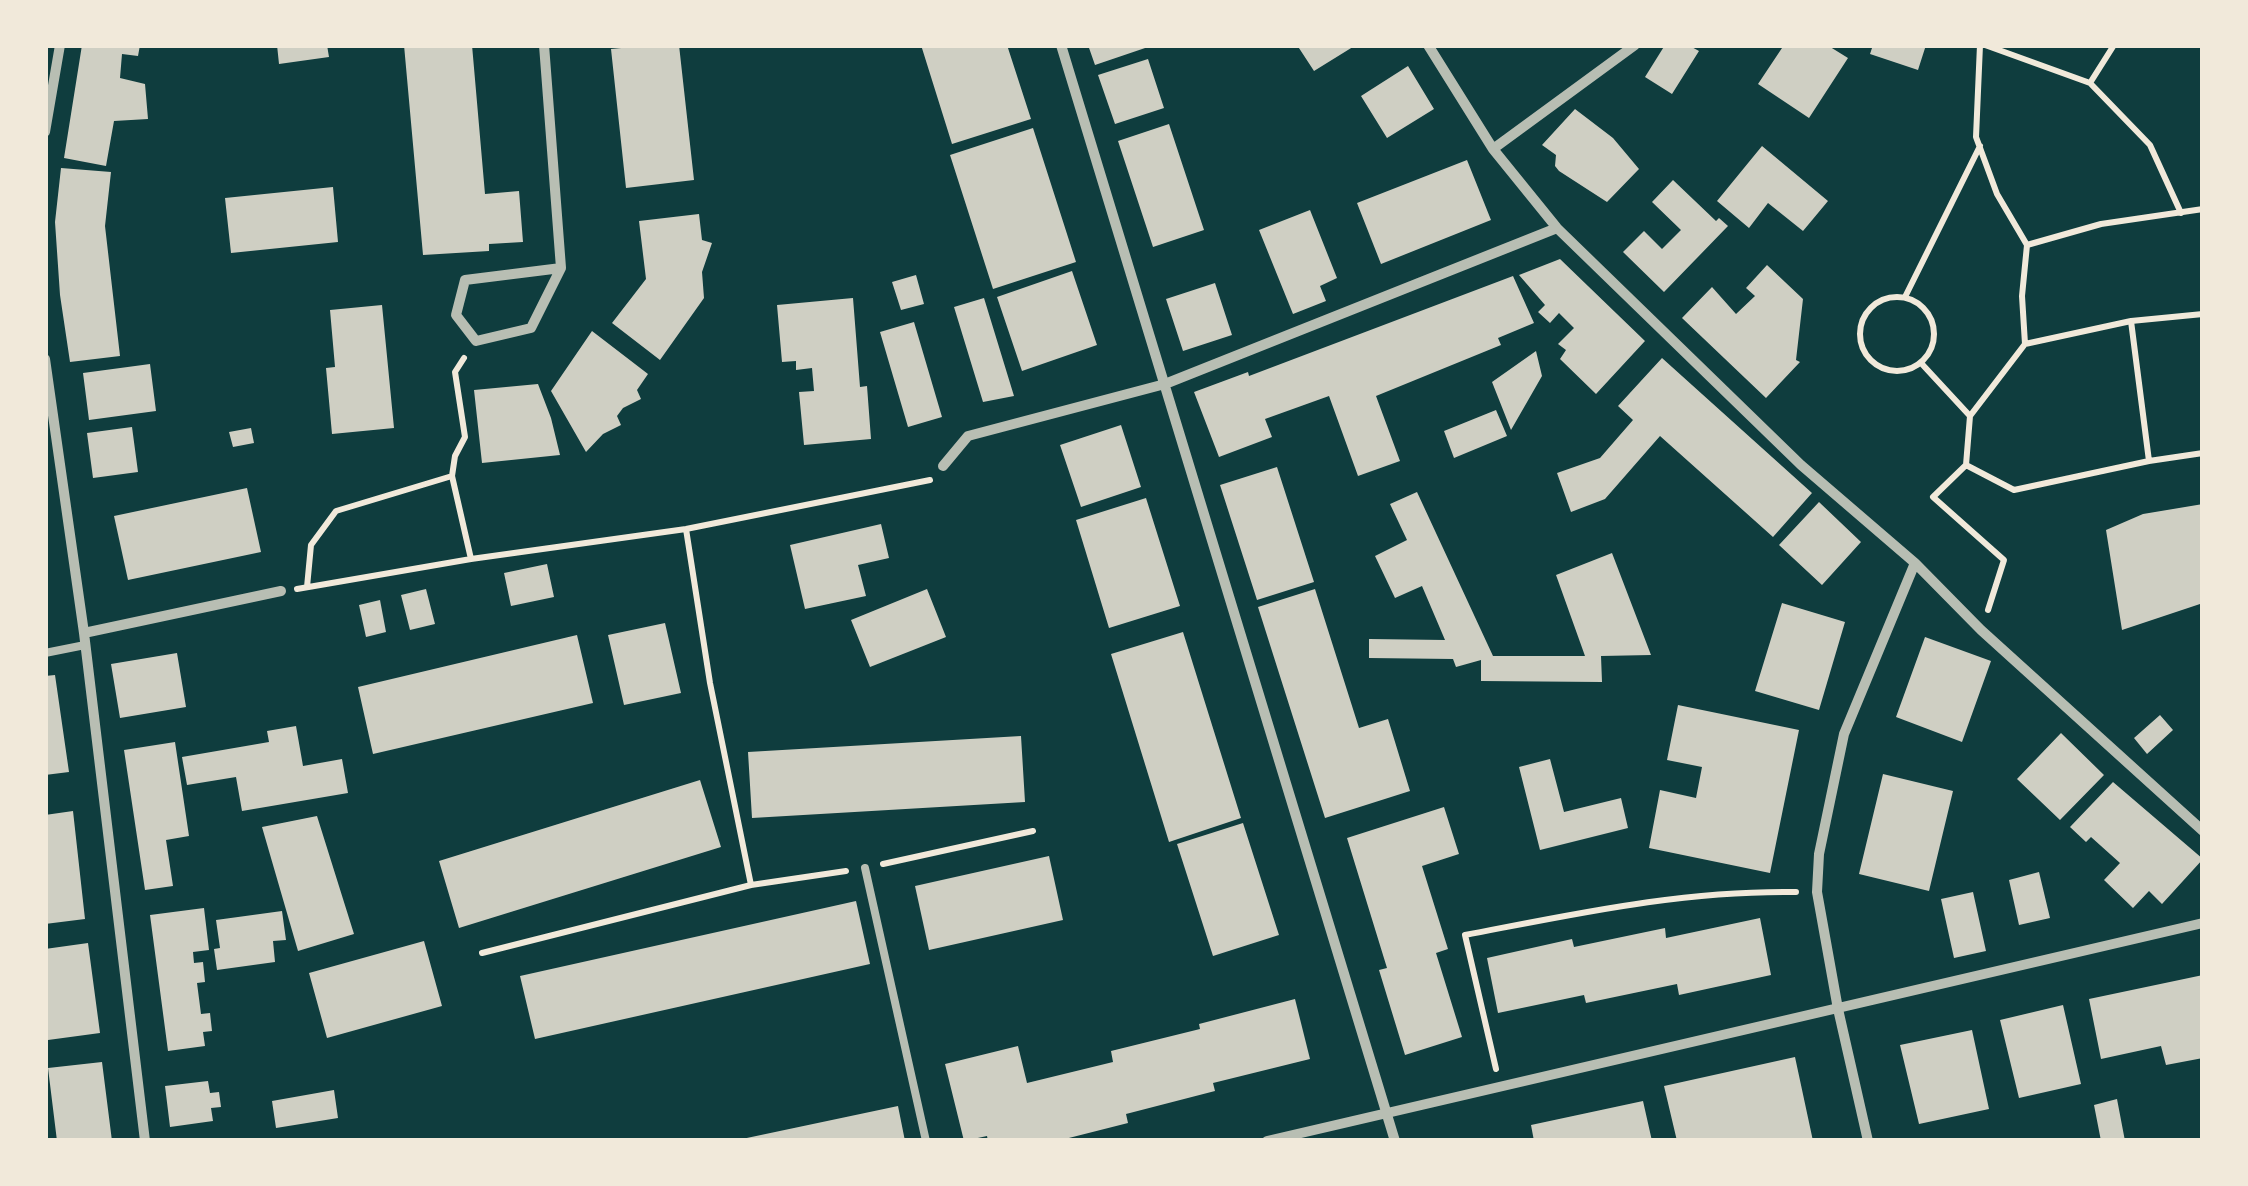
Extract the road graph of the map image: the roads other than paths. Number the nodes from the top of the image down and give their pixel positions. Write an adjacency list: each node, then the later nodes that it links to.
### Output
1 (60, 45): 6 (street)
2 (544, 45): 9 (street)
3 (1061, 45): 11 (street)
4 (1428, 45): 7 (street)
5 (1635, 45): 7 (street)
6 (45, 132)
7 (1493, 148): 8 (street)
8 (1557, 228): 11 (street); 13 (street)
9 (561, 268): 9 (street)
10 (45, 359): 15 (street)
11 (1165, 384): 12 (street); 21 (street)
12 (943, 466)
13 (1915, 562): 17 (street); 20 (street)
14 (281, 592): 15 (street)
15 (84, 639): 16 (lane); 22 (street)
16 (45, 653)
17 (2203, 832)
18 (865, 868): 23 (lane)
19 (2203, 923): 20 (street)
20 (1838, 1008): 21 (street); 26 (street)
21 (1386, 1114): 24 (street); 25 (street)
22 (145, 1141)
23 (926, 1141)
24 (1267, 1141)
25 (1395, 1141)
26 (1868, 1141)

